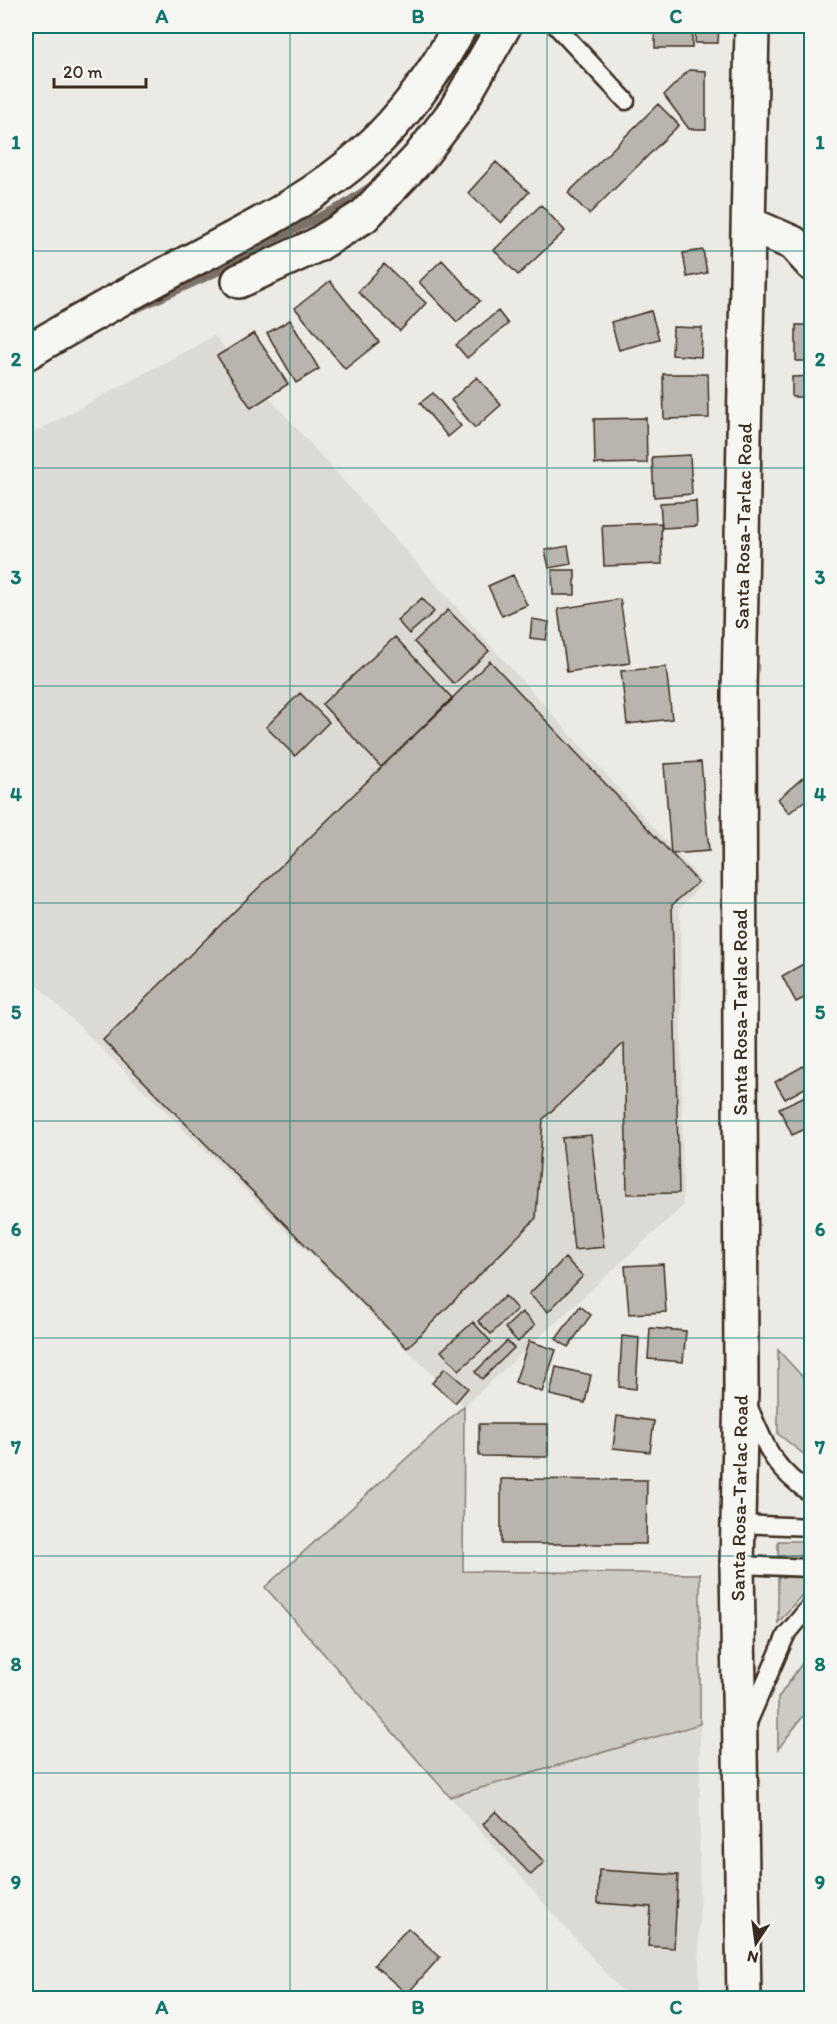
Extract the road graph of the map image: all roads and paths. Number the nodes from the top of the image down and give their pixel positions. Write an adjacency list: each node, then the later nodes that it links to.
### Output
1 (460, 26): 9 (main road)
2 (504, 26): 8 (main road)
3 (556, 26): 5 (lane)
4 (752, 26): 6 (main road, Santa Rosa-Tarlac Road)
5 (626, 101)
6 (749, 224): 7 (main road); 10 (main road, Santa Rosa-Tarlac Road)
7 (812, 264)
8 (239, 280)
9 (26, 353)
10 (741, 1389): 11 (lane); 12 (main road, Santa Rosa-Tarlac Road)
11 (812, 1495)
12 (737, 1524): 13 (lane); 14 (main road, Santa Rosa-Tarlac Road)
13 (812, 1527)
14 (737, 1565): 15 (lane); 17 (main road, Santa Rosa-Tarlac Road)
15 (812, 1568)
16 (812, 1604): 17 (lane)
17 (740, 1739): 18 (main road, Santa Rosa-Tarlac Road)
18 (744, 1998)

